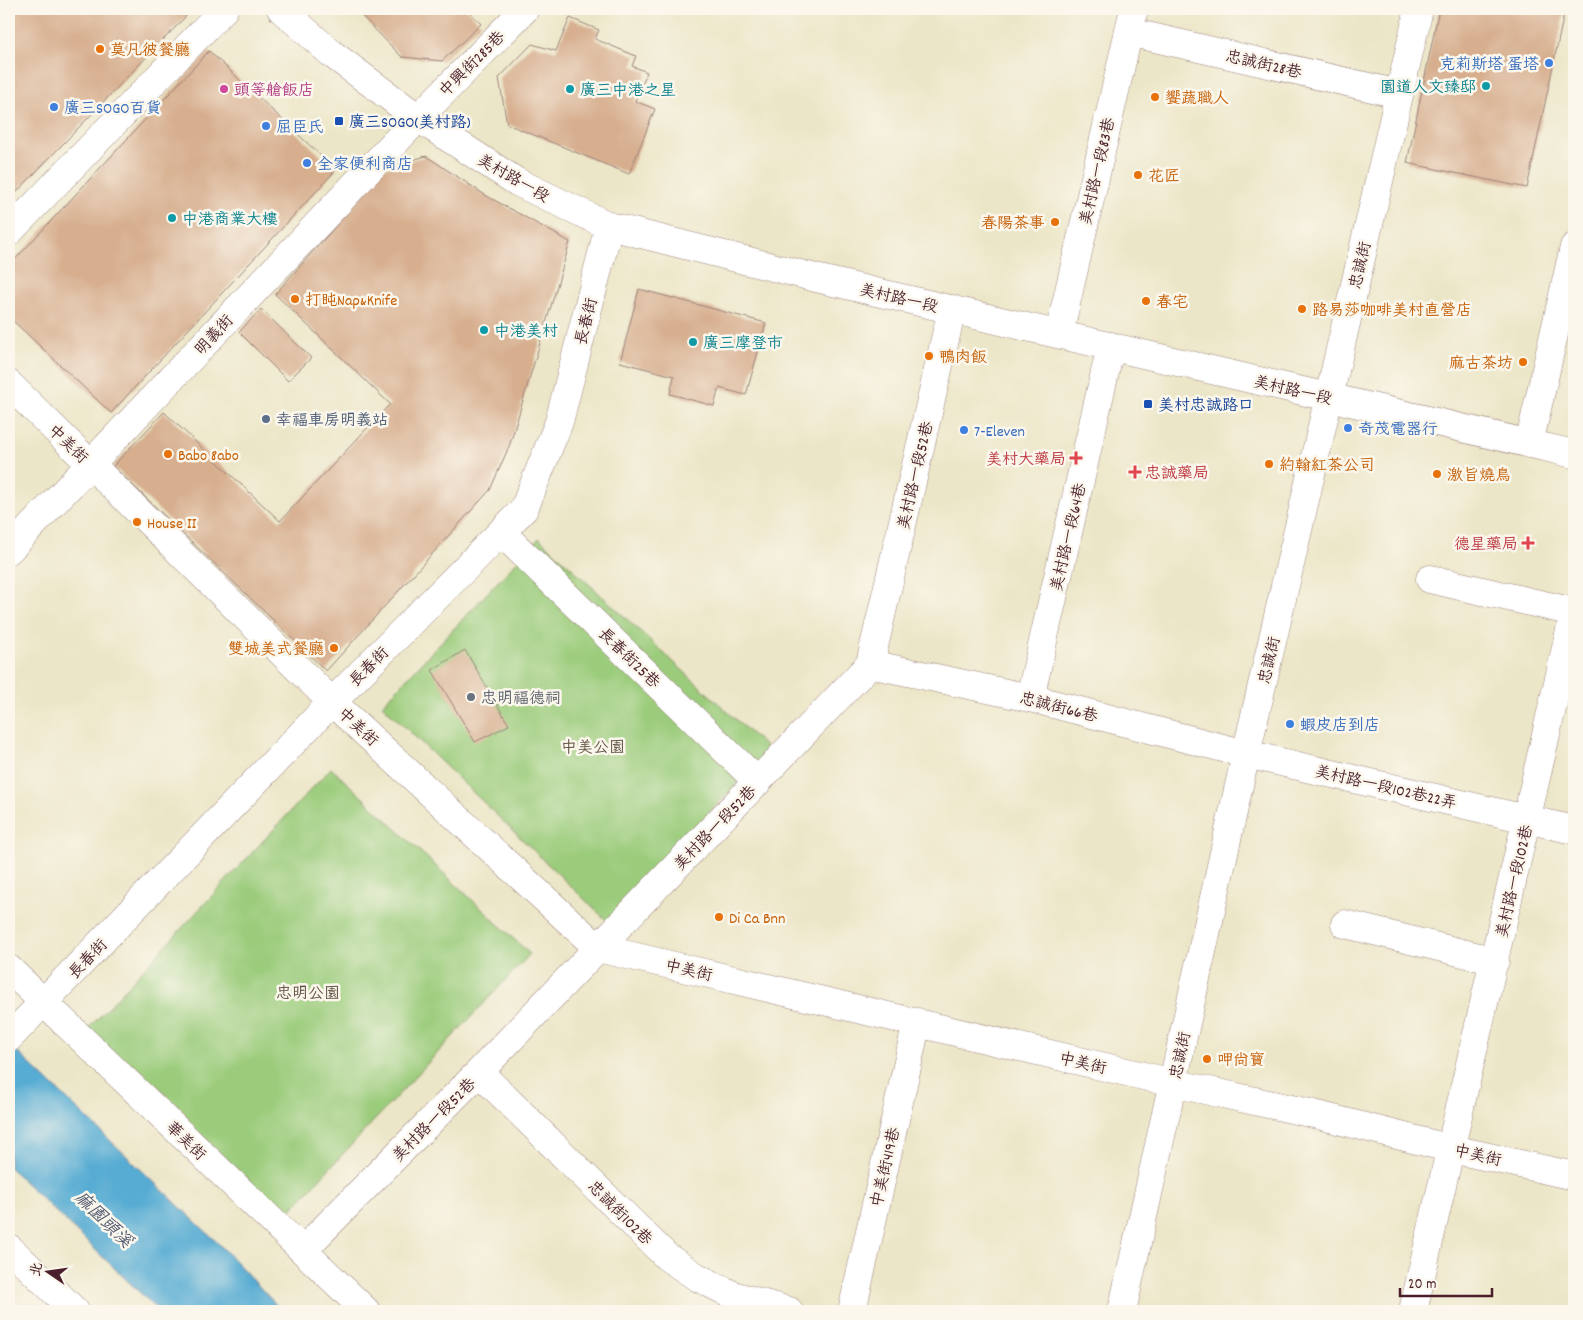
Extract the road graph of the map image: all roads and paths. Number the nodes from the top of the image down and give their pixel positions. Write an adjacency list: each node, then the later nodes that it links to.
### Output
1 (224, 9): 9 (street)
2 (281, 9): 7 (street, 美村路一段)
3 (525, 9): 7 (street, 中興街285巷)
4 (1418, 9): 6 (street, 忠誠街)
5 (1131, 20): 6 (street, 忠誠街28巷); 12 (street, 美村路一段83巷)
6 (1399, 94): 15 (street, 忠誠街)
7 (418, 118): 8 (street, 美村路一段); 18 (street, 明義街)
8 (609, 226): 11 (street, 美村路一段); 19 (street, 長春街)
9 (9, 232)
10 (1574, 247): 16 (street)
11 (952, 309): 12 (street, 美村路一段); 23 (street, 美村路一段52巷)
12 (1059, 334): 13 (street, 美村路一段)
13 (1111, 346): 15 (street, 美村路一段); 24 (street, 美村路一段64巷)
14 (9, 384): 18 (street, 中美街)
15 (1329, 397): 16 (street, 美村路一段); 26 (street, 忠誠街)
16 (1530, 444): 17 (street, 美村路一段)
17 (1574, 454)
18 (90, 464): 20 (street, 明義街); 25 (street, 中美街)
19 (501, 532): 25 (street, 長春街); 27 (street, 長春街25巷)
20 (9, 550)
21 (1430, 579): 22 (street)
22 (1574, 612): 28 (street, 美村路一段102巷)
23 (870, 664): 24 (street, 忠誠街66巷); 27 (street, 美村路一段52巷)
24 (1030, 698): 26 (street, 忠誠街66巷)
25 (332, 702): 31 (street, 中美街); 34 (street, 長春街)
26 (1246, 754): 28 (street, 美村路一段102巷22弄); 37 (street, 忠誠街)
27 (758, 782): 31 (street, 美村路一段52巷)
28 (1527, 819): 29 (street, 美村路一段102巷22弄); 32 (street, 美村路一段102巷)
29 (1574, 830)
30 (1345, 924): 32 (street)
31 (598, 948): 35 (street, 中美街); 36 (street, 美村路一段52巷)
32 (1495, 961): 38 (street, 美村路一段102巷)
33 (9, 969): 34 (street, 華美街)
34 (26, 1021): 41 (street, 華美街)
35 (917, 1022): 37 (street, 中美街); 45 (street, 中美街419巷)
36 (479, 1072): 41 (street, 美村路一段52巷); 44 (street, 忠誠街102巷)
37 (1173, 1083): 38 (street, 中美街); 46 (street, 忠誠街)
38 (1452, 1148): 39 (street, 中美街); 47 (street, 美村路一段102巷)
39 (1574, 1176)
40 (9, 1248): 42 (street)
41 (303, 1250): 43 (street, 華美街)
42 (75, 1311)
43 (366, 1311)
44 (789, 1311)
45 (852, 1311)
46 (1122, 1311)
47 (1414, 1311)

